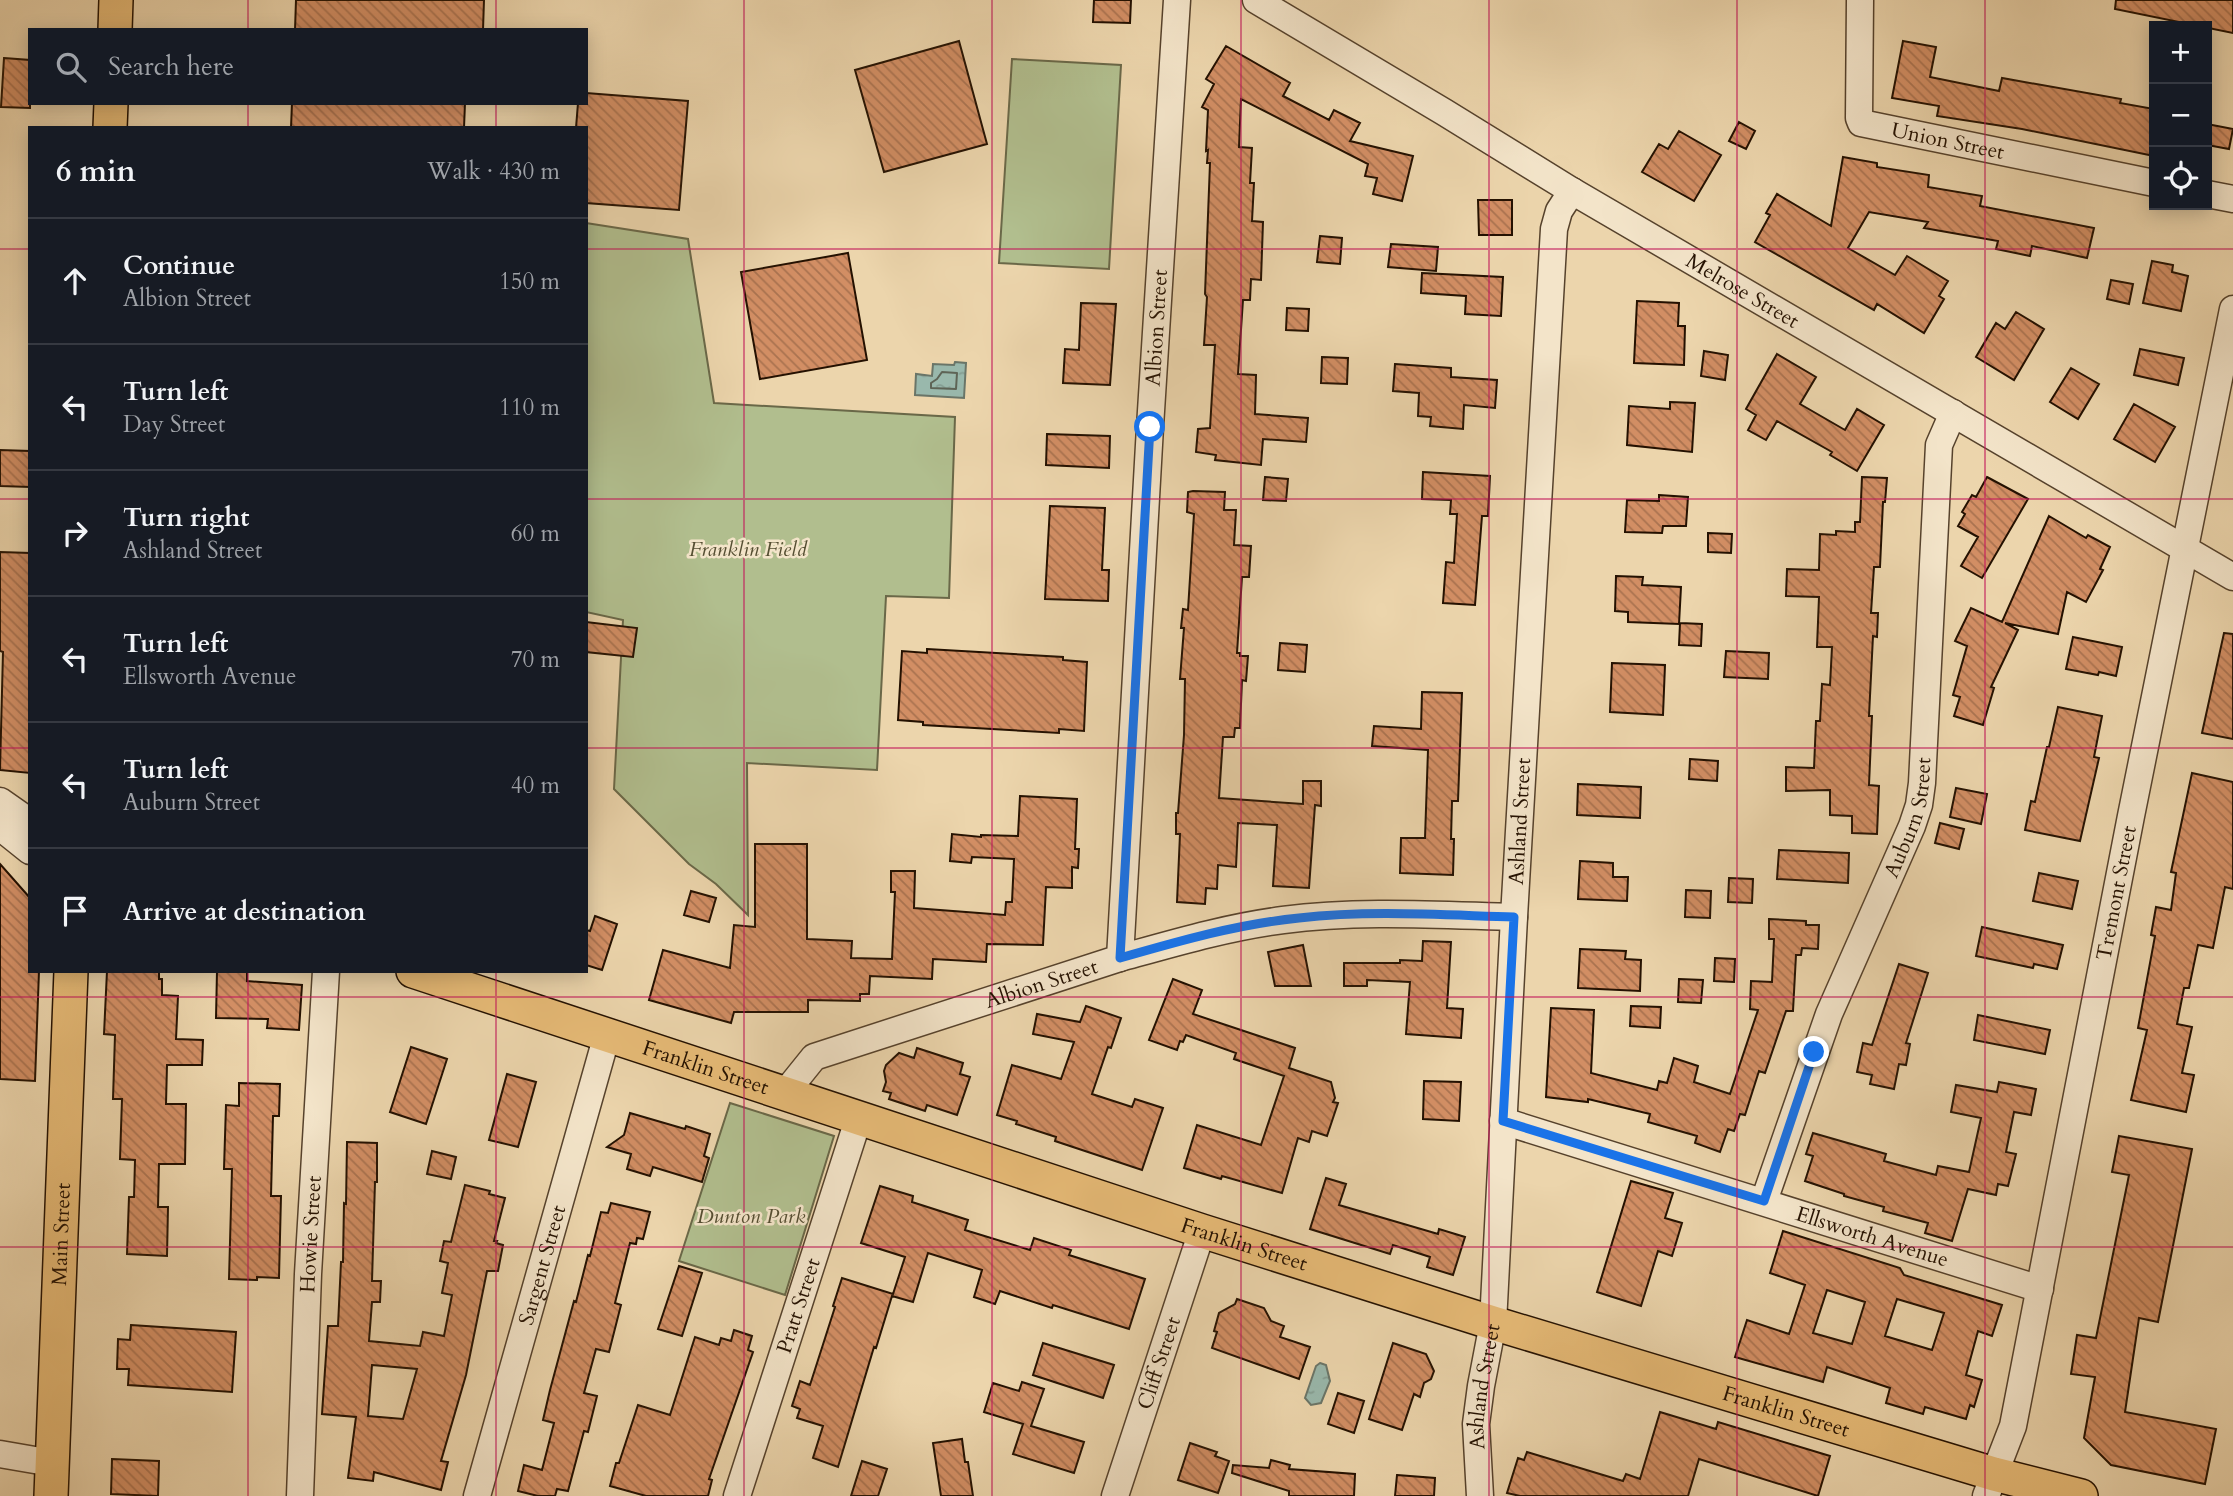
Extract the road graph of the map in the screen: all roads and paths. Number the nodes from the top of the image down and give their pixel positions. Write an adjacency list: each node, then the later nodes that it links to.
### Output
1 (116, 0): 5 (main road)
2 (1177, 0): 21 (street, Albion Street)
3 (1256, 0): 9 (street, Melrose Street)
4 (1860, 0): 8 (street, Union Street)
5 (115, 28)
6 (111, 105): 7 (main road)
7 (110, 126)
8 (2149, 182)
9 (1572, 191): 13 (street, Melrose Street); 20 (street, Ashland Street)
10 (2212, 195): 11 (street)
11 (2233, 199)
12 (2233, 309): 14 (street, Tremont Street)
13 (1953, 413): 14 (street, Melrose Street); 30 (street, Auburn Street)
14 (2185, 549): 15 (street, Melrose Street); 32 (street, Tremont Street)
15 (2233, 577)
16 (0, 801): 17 (street)
17 (28, 821)
18 (0, 827): 19 (street)
19 (28, 848)
20 (1514, 917): 21 (street); 29 (street, Ashland Street)
21 (1120, 958): 27 (street, Albion Street)
22 (71, 973): 35 (main road, Main Street)
23 (326, 973): 38 (street, Howie Street)
24 (427, 973): 25 (main road, Franklin Street)
25 (447, 976): 26 (main road, Franklin Street)
26 (607, 1035): 27 (main road, Franklin Street); 39 (street, Sargent Street)
27 (785, 1093): 28 (main road, Franklin Street)
28 (859, 1117): 31 (main road, Franklin Street); 40 (street, Pratt Street)
29 (1503, 1121): 30 (street, Ellsworth Avenue); 33 (street, Ashland Street)
30 (1764, 1201): 32 (street, Ellsworth Avenue)
31 (1202, 1231): 33 (main road, Franklin Street); 41 (street, Cliff Street)
32 (2040, 1289): 36 (street, Tremont Street)
33 (1493, 1323): 36 (main road, Franklin Street); 42 (street, Ashland Street)
34 (0, 1454): 35 (street)
35 (52, 1463): 37 (main road, Main Street)
36 (1990, 1485): 43 (main road, Franklin Street)
37 (51, 1496)
38 (300, 1496)
39 (477, 1496)
40 (737, 1496)
41 (1115, 1496)
42 (1480, 1496)
43 (2081, 1496)

